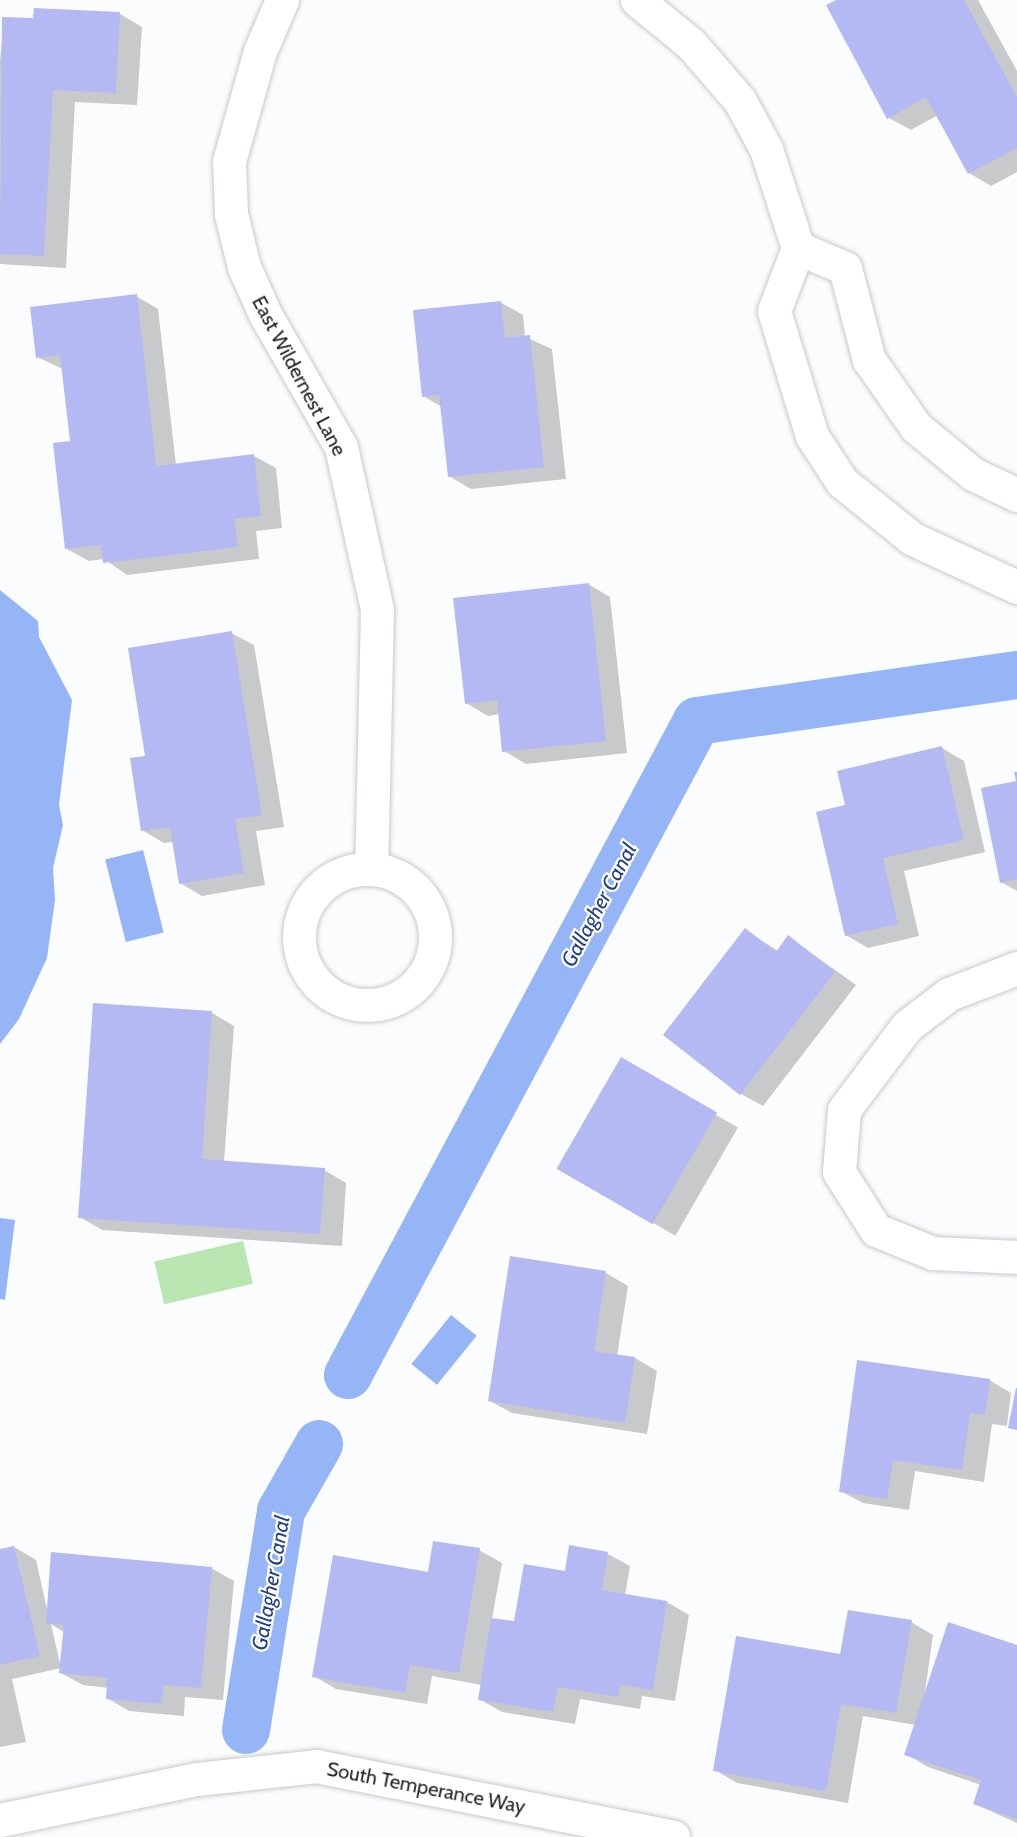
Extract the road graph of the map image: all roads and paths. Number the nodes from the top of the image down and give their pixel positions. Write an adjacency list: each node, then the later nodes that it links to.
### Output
1 (282, 0): 6 (street, East Wildernest Lane)
2 (637, 0): 3 (street)
3 (798, 248): 4 (street); 5 (street)
4 (1017, 495)
5 (1017, 587)
6 (371, 868): 6 (street)
7 (1017, 968): 8 (street)
8 (1017, 1257)
9 (0, 1820): 10 (street, South Temperance Way)
10 (673, 1837)

